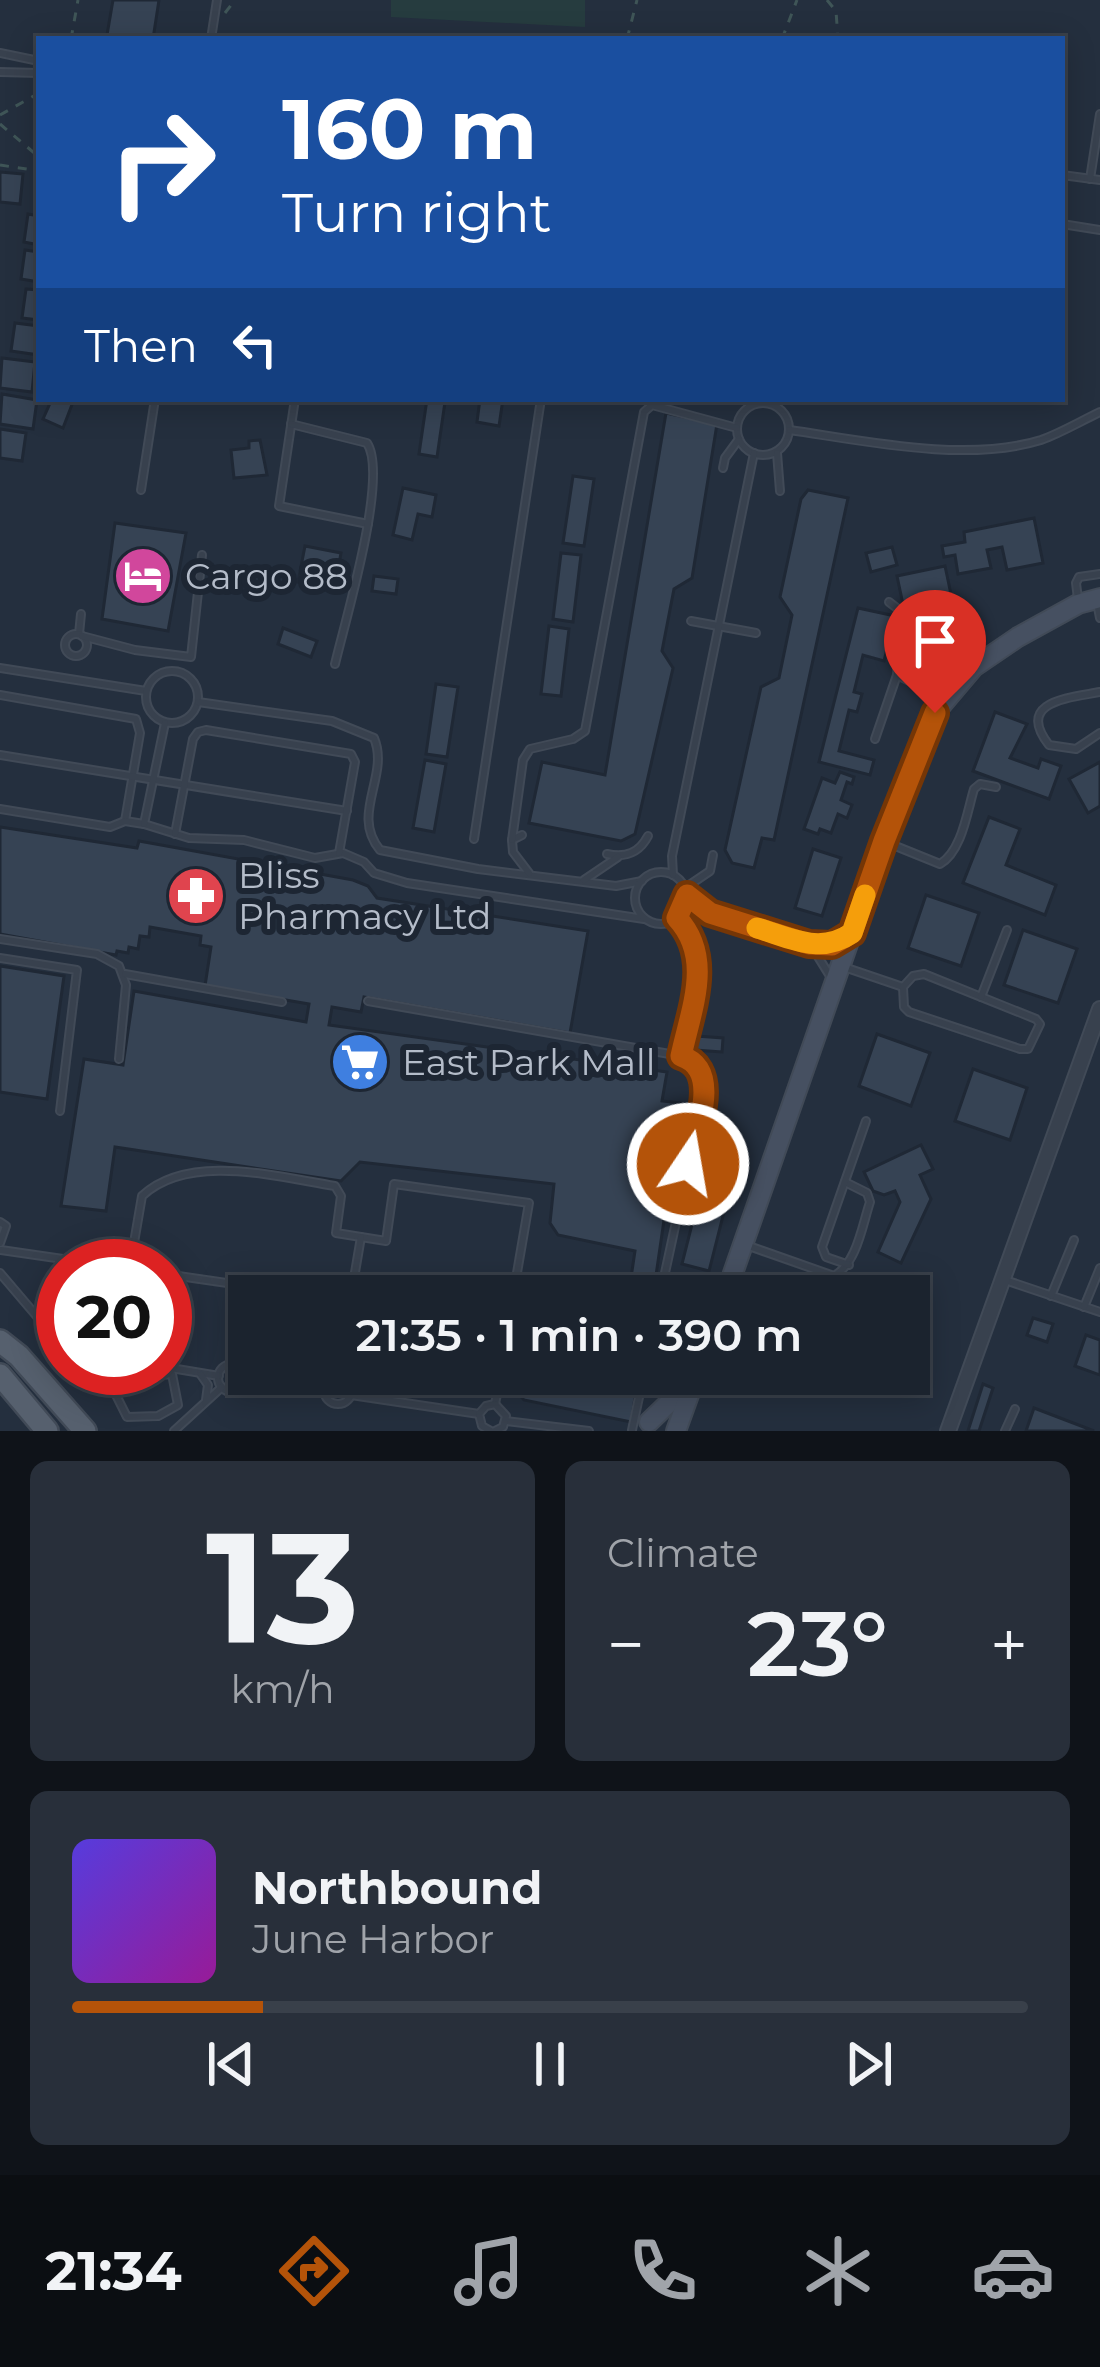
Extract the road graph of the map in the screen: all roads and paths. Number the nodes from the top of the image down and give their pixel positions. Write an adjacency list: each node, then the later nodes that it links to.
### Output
1 (78, 0): 8 (path)
2 (217, 0): 9 (lane)
3 (637, 0): 10 (path)
4 (827, 0): 7 (path)
5 (837, 0): 7 (path)
6 (798, 2): 11 (path)
7 (836, 10): 12 (path)
8 (72, 36)
9 (212, 36)
10 (627, 36)
11 (783, 36)
12 (838, 36)
13 (0, 53): 14 (lane)
14 (36, 60)
15 (0, 72): 16 (lane)
16 (36, 74)
17 (36, 95): 19 (path)
18 (1100, 114): 25 (lane)
19 (0, 115)
20 (0, 124): 21 (path)
21 (36, 154)
22 (0, 165): 23 (path)
23 (36, 171)
24 (1065, 175): 25 (lane)
25 (1095, 179)
26 (1065, 224): 27 (lane)
27 (1100, 230)
28 (155, 402): 39 (lane)
29 (294, 402): 32 (lane)
30 (542, 402): 80 (lane)
31 (1100, 412): 34 (lane)
32 (290, 424): 41 (lane); 41 (lane)
33 (737, 428): 34 (lane); 35 (lane); 81 (lane)
34 (790, 430): 36 (lane)
35 (739, 439): 37 (lane); 38 (lane)
36 (776, 452): 37 (lane); 40 (lane)
37 (754, 453): 48 (lane)
38 (723, 468)
39 (141, 490)
40 (780, 491)
41 (368, 524): 55 (lane)
42 (202, 555): 54 (lane)
43 (1100, 574): 45 (lane)
44 (889, 602): 59 (lane)
45 (1094, 605): 63 (main road)
46 (81, 614): 50 (lane)
47 (692, 621): 48 (lane)
48 (719, 626): 49 (lane); 87 (lane)
49 (756, 633)
50 (81, 635): 51 (lane); 52 (lane); 52 (lane)
51 (109, 643): 52 (lane); 53 (lane)
52 (85, 652)
53 (165, 654): 54 (lane); 58 (lane)
54 (180, 656): 57 (lane)
55 (335, 664)
56 (0, 668): 60 (lane)
57 (178, 672): 58 (lane); 64 (lane)
58 (163, 673): 60 (lane)
59 (897, 675): 63 (lane); 67 (lane)
60 (146, 691): 65 (lane)
61 (1100, 692): 66 (lane)
62 (0, 695): 69 (lane)
63 (945, 699): 82 (main road)
64 (198, 702): 65 (lane); 89 (lane)
65 (165, 723): 70 (lane)
66 (1100, 733)
67 (875, 739)
68 (0, 755): 69 (lane)
69 (132, 776): 70 (lane); 75 (lane)
70 (153, 780): 71 (lane); 76 (lane)
71 (184, 784): 74 (lane); 74 (lane); 77 (lane)
72 (996, 787): 82 (lane)
73 (0, 809): 75 (lane)
74 (346, 811): 83 (lane)
75 (125, 821): 76 (lane)
76 (144, 824): 77 (lane)
77 (175, 834): 83 (lane)
78 (522, 835): 81 (lane)
79 (648, 836): 85 (lane)
80 (474, 839)
81 (512, 840): 89 (lane)
82 (884, 841): 100 (main road)
83 (339, 853): 98 (lane)
84 (607, 854): 85 (lane)
85 (620, 855): 92 (lane)
86 (713, 855): 94 (lane)
87 (672, 856): 88 (lane); 90 (lane)
88 (657, 872): 90 (lane); 91 (lane)
89 (532, 875): 92 (lane)
90 (673, 875): 94 (lane)
91 (641, 880): 93 (lane); 95 (lane)
92 (581, 882): 93 (lane)
93 (616, 886): 95 (lane)
94 (686, 892): 96 (lane); 97 (lane)
95 (634, 897): 98 (lane)
96 (710, 913): 97 (lane); 102 (lane)
97 (679, 916): 98 (lane); 112 (lane)
98 (644, 919)
99 (1007, 930): 108 (lane)
100 (852, 933): 102 (lane); 104 (main road)
101 (0, 939): 105 (lane)
102 (809, 944): 104 (lane); 106 (lane)
103 (0, 958): 114 (lane)
104 (842, 961): 106 (main road); 107 (lane)
105 (124, 974): 110 (lane); 113 (lane)
106 (833, 986): 121 (main road)
107 (903, 987): 108 (lane); 108 (lane)
108 (981, 997)
109 (368, 1000): 112 (lane)
110 (281, 1002)
111 (1100, 1009): 133 (street)
112 (681, 1056): 130 (lane)
113 (119, 1059)
114 (60, 1111)
115 (866, 1121): 116 (lane)
116 (845, 1182): 125 (lane); 125 (lane)
117 (0, 1222): 122 (lane)
118 (362, 1237): 119 (lane); 128 (lane); 129 (lane)
119 (135, 1239)
120 (1074, 1240): 135 (lane)
121 (742, 1244): 125 (lane); 131 (main road)
122 (0, 1247): 123 (lane); 124 (lane)
123 (36, 1253)
124 (0, 1260)
125 (849, 1265)
126 (1100, 1268): 136 (lane)
127 (0, 1273): 138 (lane)
128 (355, 1275)
129 (517, 1275)
130 (665, 1275)
131 (732, 1275)
132 (192, 1278): 134 (lane)
133 (1003, 1279): 135 (lane); 169 (street)
134 (228, 1283)
135 (1051, 1296): 136 (lane)
136 (1084, 1307): 137 (lane)
137 (1100, 1312)
138 (36, 1315)
139 (0, 1345): 163 (main road); 164 (main road)
140 (228, 1365): 143 (lane)
141 (194, 1372): 143 (lane); 155 (lane)
142 (0, 1375): 162 (main road)
143 (219, 1376): 144 (lane)
144 (222, 1387): 145 (lane); 155 (lane)
145 (228, 1388)
146 (0, 1391): 161 (main road)
147 (116, 1395): 148 (lane)
148 (176, 1395)
149 (326, 1395): 150 (lane)
150 (350, 1395): 158 (lane)
151 (497, 1395): 156 (lane)
152 (642, 1395): 160 (lane)
153 (676, 1395): 160 (main road)
154 (689, 1395): 168 (main road)
155 (204, 1404): 165 (lane)
156 (496, 1404): 158 (lane); 159 (lane)
157 (1015, 1408): 170 (lane)
158 (479, 1414): 166 (lane)
159 (506, 1420): 166 (lane); 167 (lane)
160 (638, 1428): 168 (main road)
161 (32, 1431)
162 (47, 1431)
163 (66, 1431)
164 (85, 1431)
165 (174, 1431)
166 (491, 1431)
167 (590, 1431)
168 (674, 1431)
169 (948, 1431)
170 (1005, 1431)

